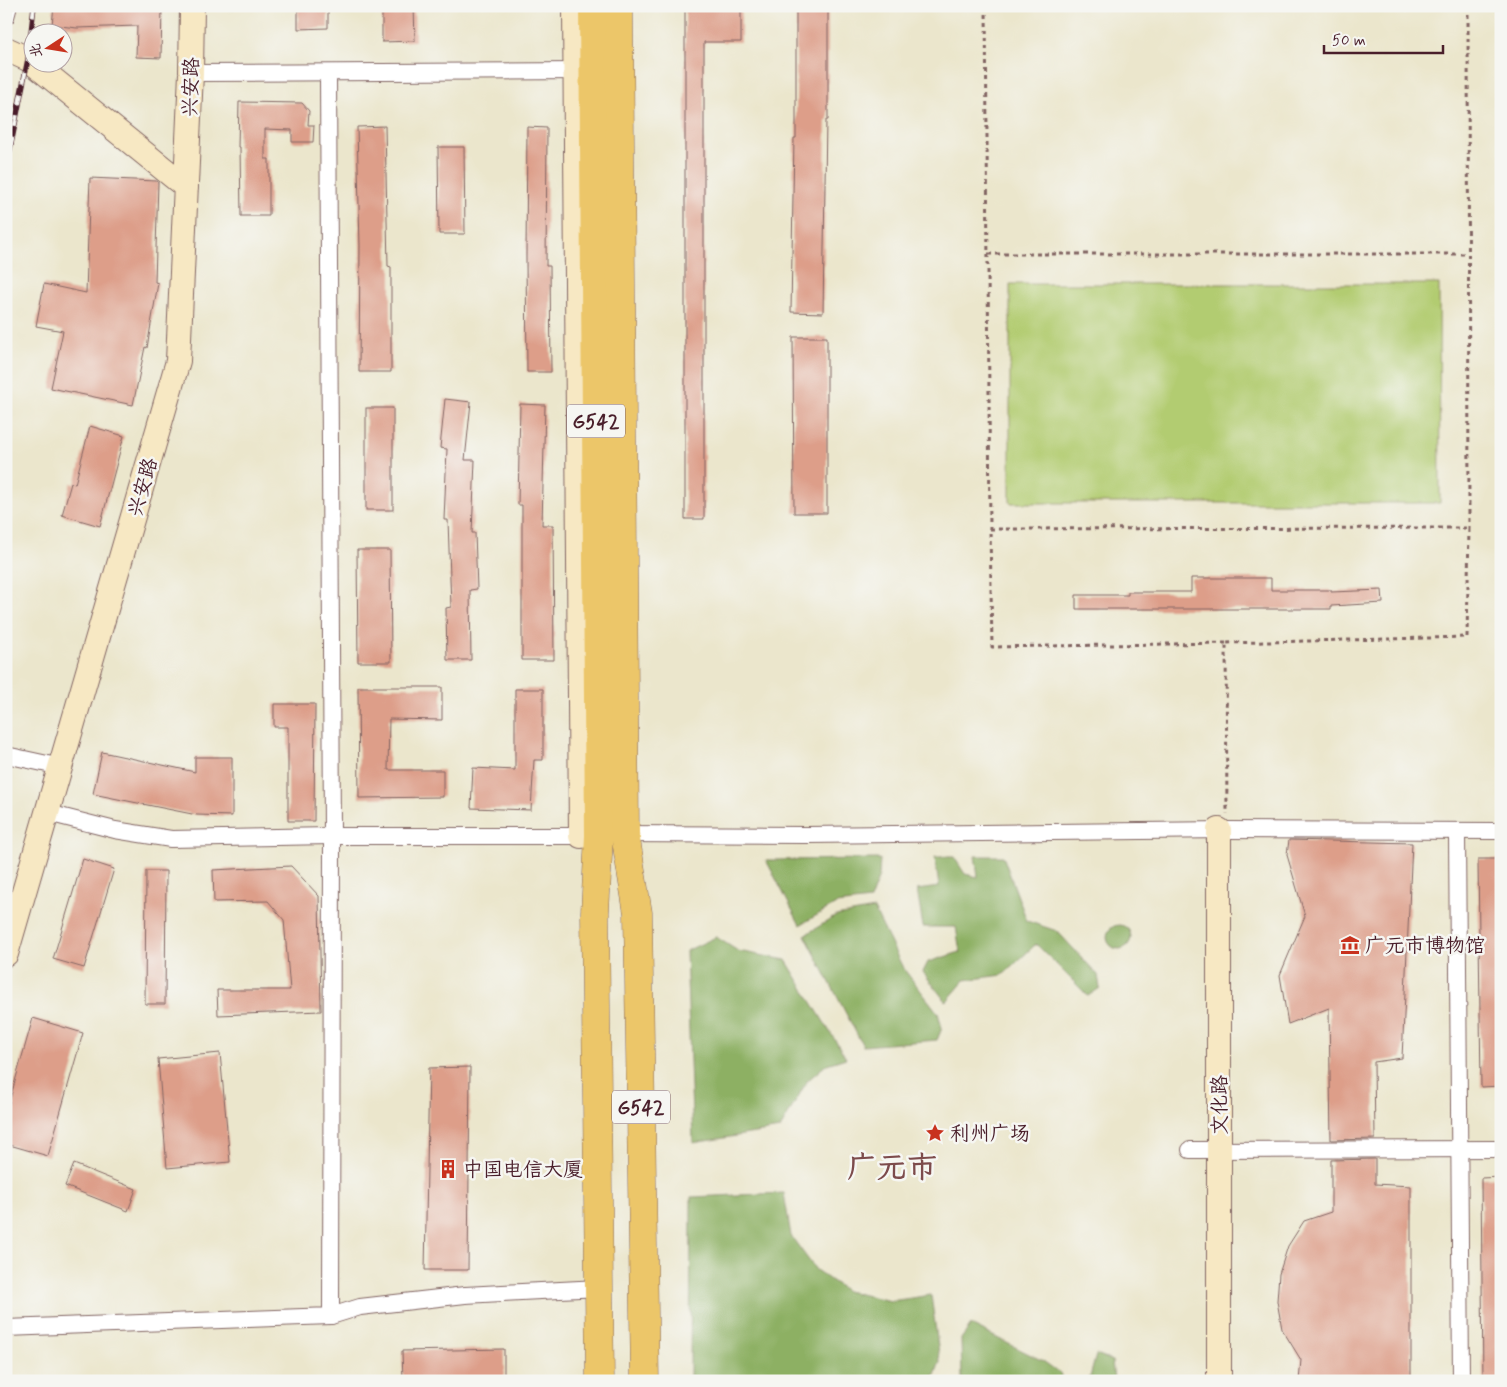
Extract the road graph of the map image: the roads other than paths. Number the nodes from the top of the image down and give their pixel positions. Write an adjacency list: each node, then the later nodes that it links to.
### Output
1 (8, 6): 6 (street)
2 (192, 6): 9 (street, 兴安路)
3 (575, 6): 8 (street)
4 (593, 6): 8 (highway, G542)
5 (619, 6): 8 (highway, G542)
6 (6, 17)
7 (6, 49): 11 (street)
8 (596, 70): 10 (street); 18 (highway, G542)
9 (191, 73): 10 (street); 11 (street, 兴安路)
10 (328, 73): 19 (street)
11 (186, 187): 13 (street, 兴安路)
12 (6, 755): 13 (street)
13 (61, 767): 14 (street, 兴安路)
14 (48, 813): 19 (street); 20 (street, 兴安路)
15 (1223, 830): 16 (street); 18 (street); 24 (street, 文化路)
16 (1458, 830): 17 (street); 21 (street)
17 (1501, 831)
18 (602, 835): 19 (street); 25 (highway, G542); 29 (highway, G542)
19 (332, 836): 26 (street)
20 (6, 954)
21 (1459, 1149): 22 (street); 24 (street); 31 (street)
22 (1501, 1149)
23 (1190, 1150): 24 (street)
24 (1219, 1150): 30 (street, 文化路)
25 (599, 1288): 26 (street); 28 (highway, G542)
26 (331, 1316): 27 (street)
27 (6, 1328)
28 (600, 1381)
29 (646, 1381)
30 (1220, 1381)
31 (1461, 1381)

